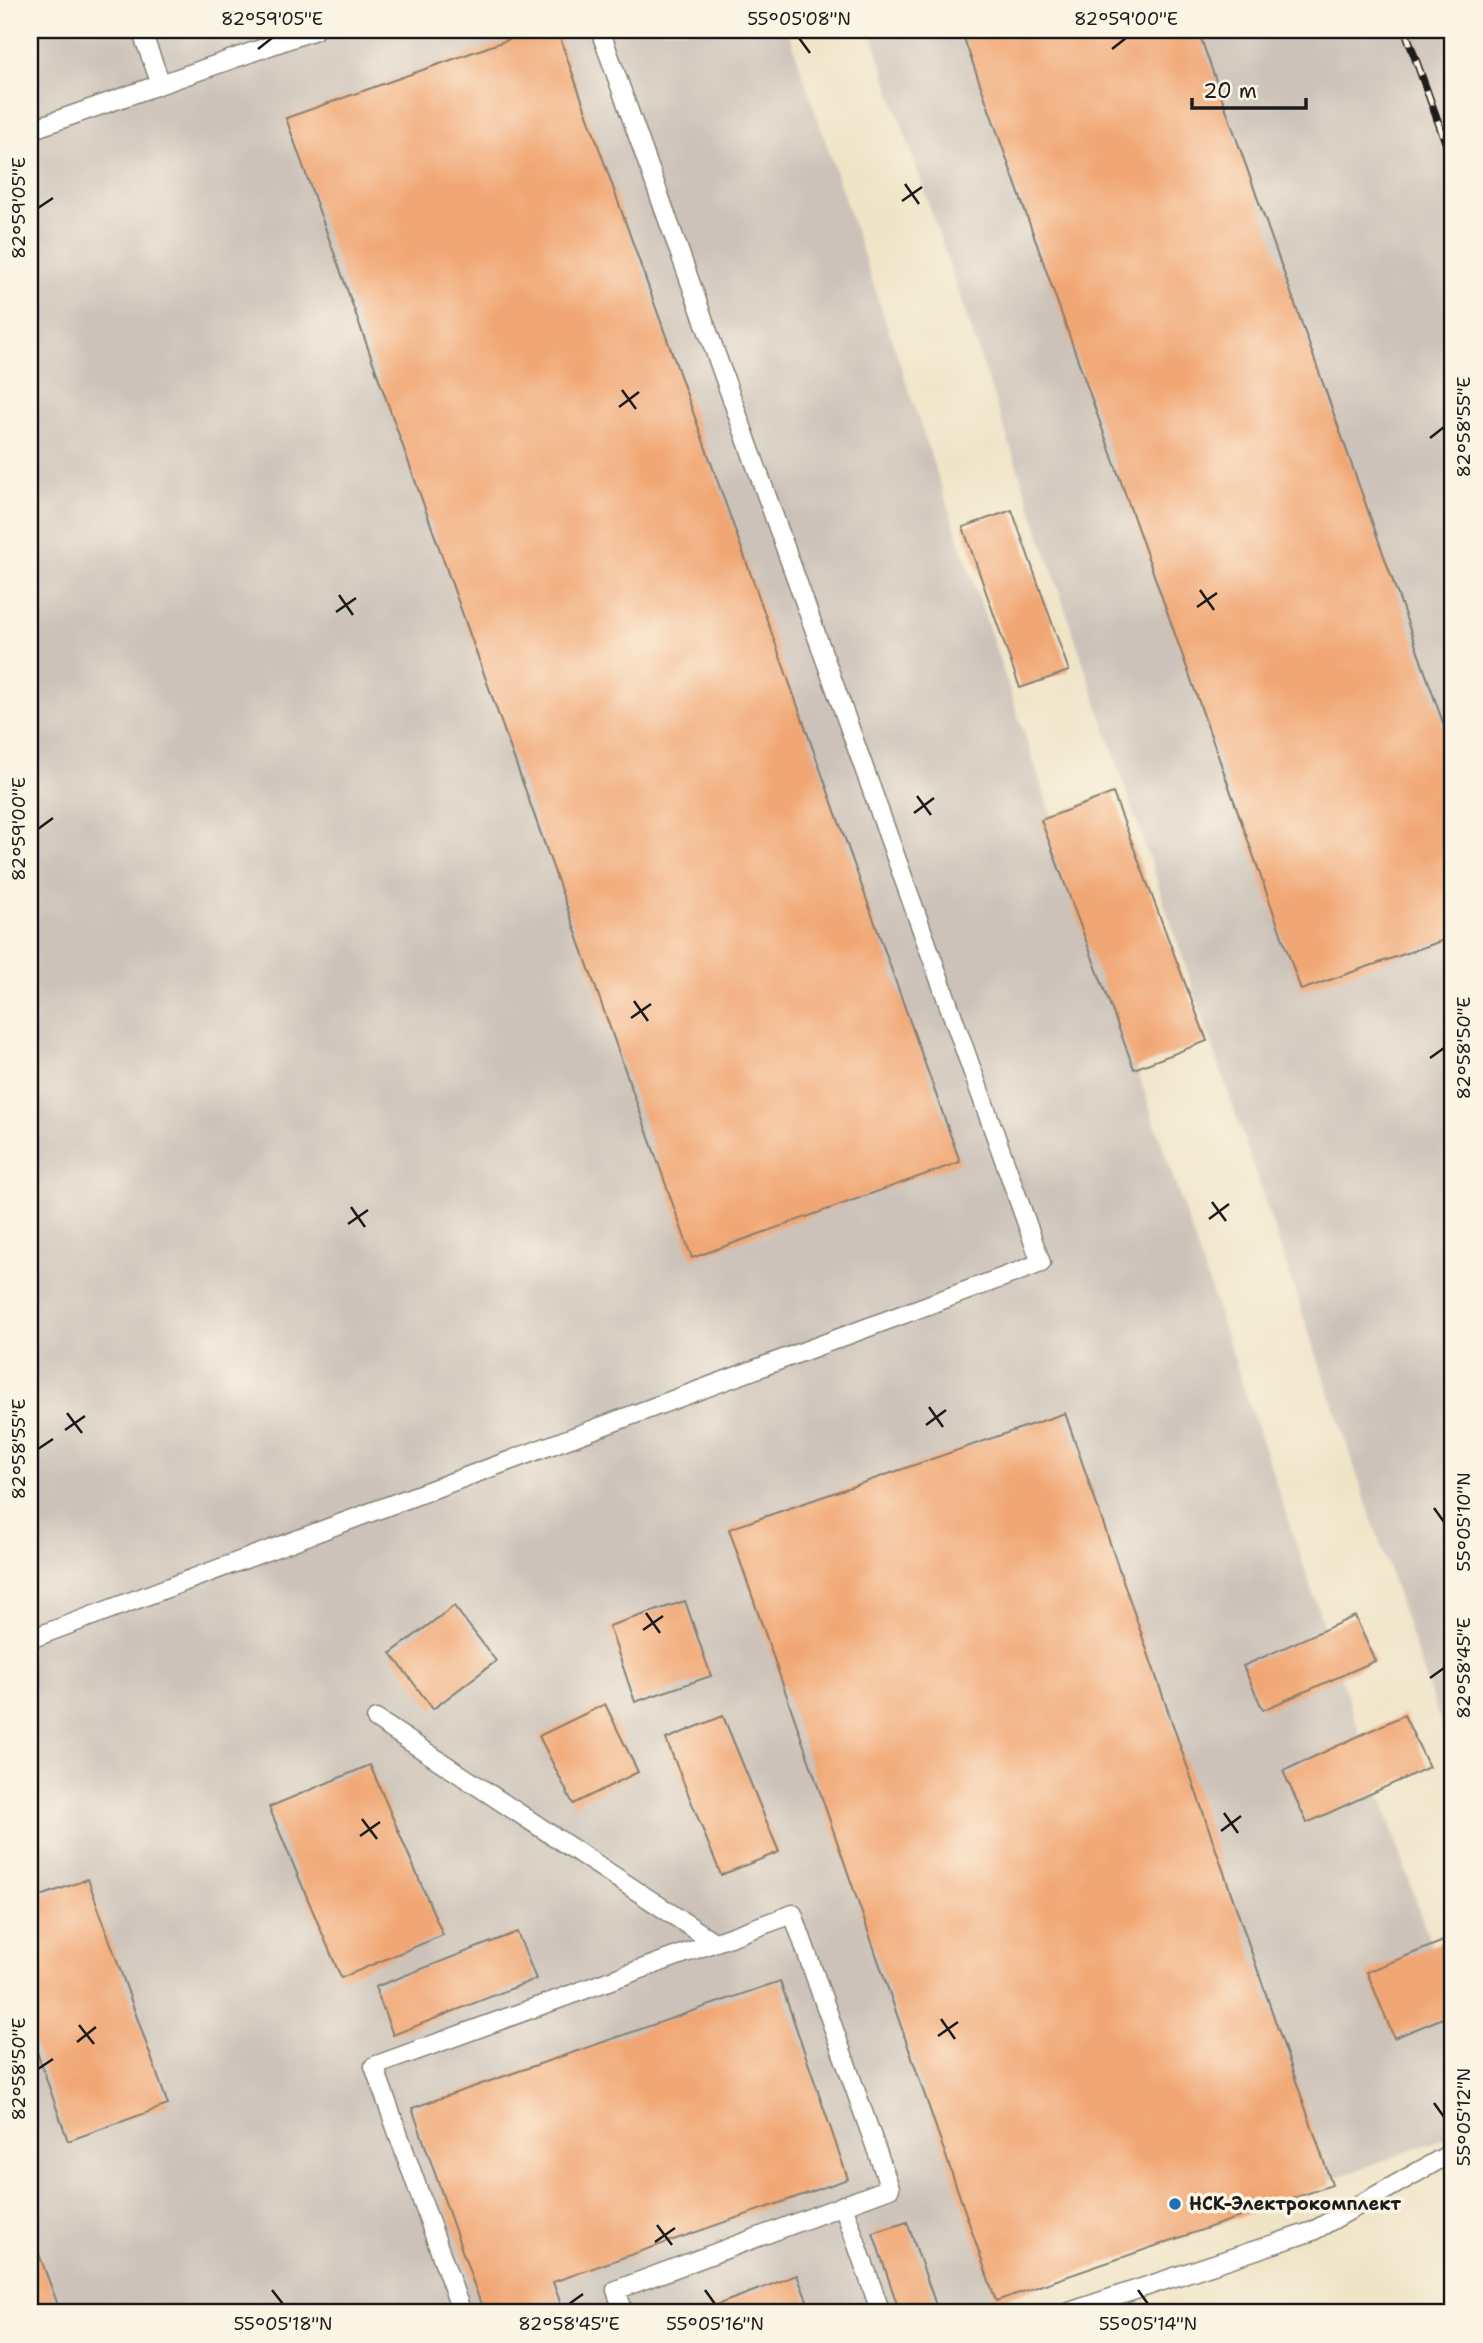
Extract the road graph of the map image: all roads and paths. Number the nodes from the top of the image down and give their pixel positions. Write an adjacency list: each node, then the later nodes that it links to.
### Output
1 (141, 30): 4 (lane)
2 (315, 30): 4 (lane)
3 (600, 30): 6 (lane)
4 (161, 84): 5 (lane)
5 (30, 130)
6 (30, 1639)
7 (376, 1719): 8 (lane)
8 (714, 1942): 10 (lane); 11 (lane)
9 (1453, 2152): 14 (lane)
10 (842, 2206): 12 (lane); 13 (lane)
11 (462, 2313)
12 (624, 2313)
13 (881, 2313)
14 (1066, 2313)

